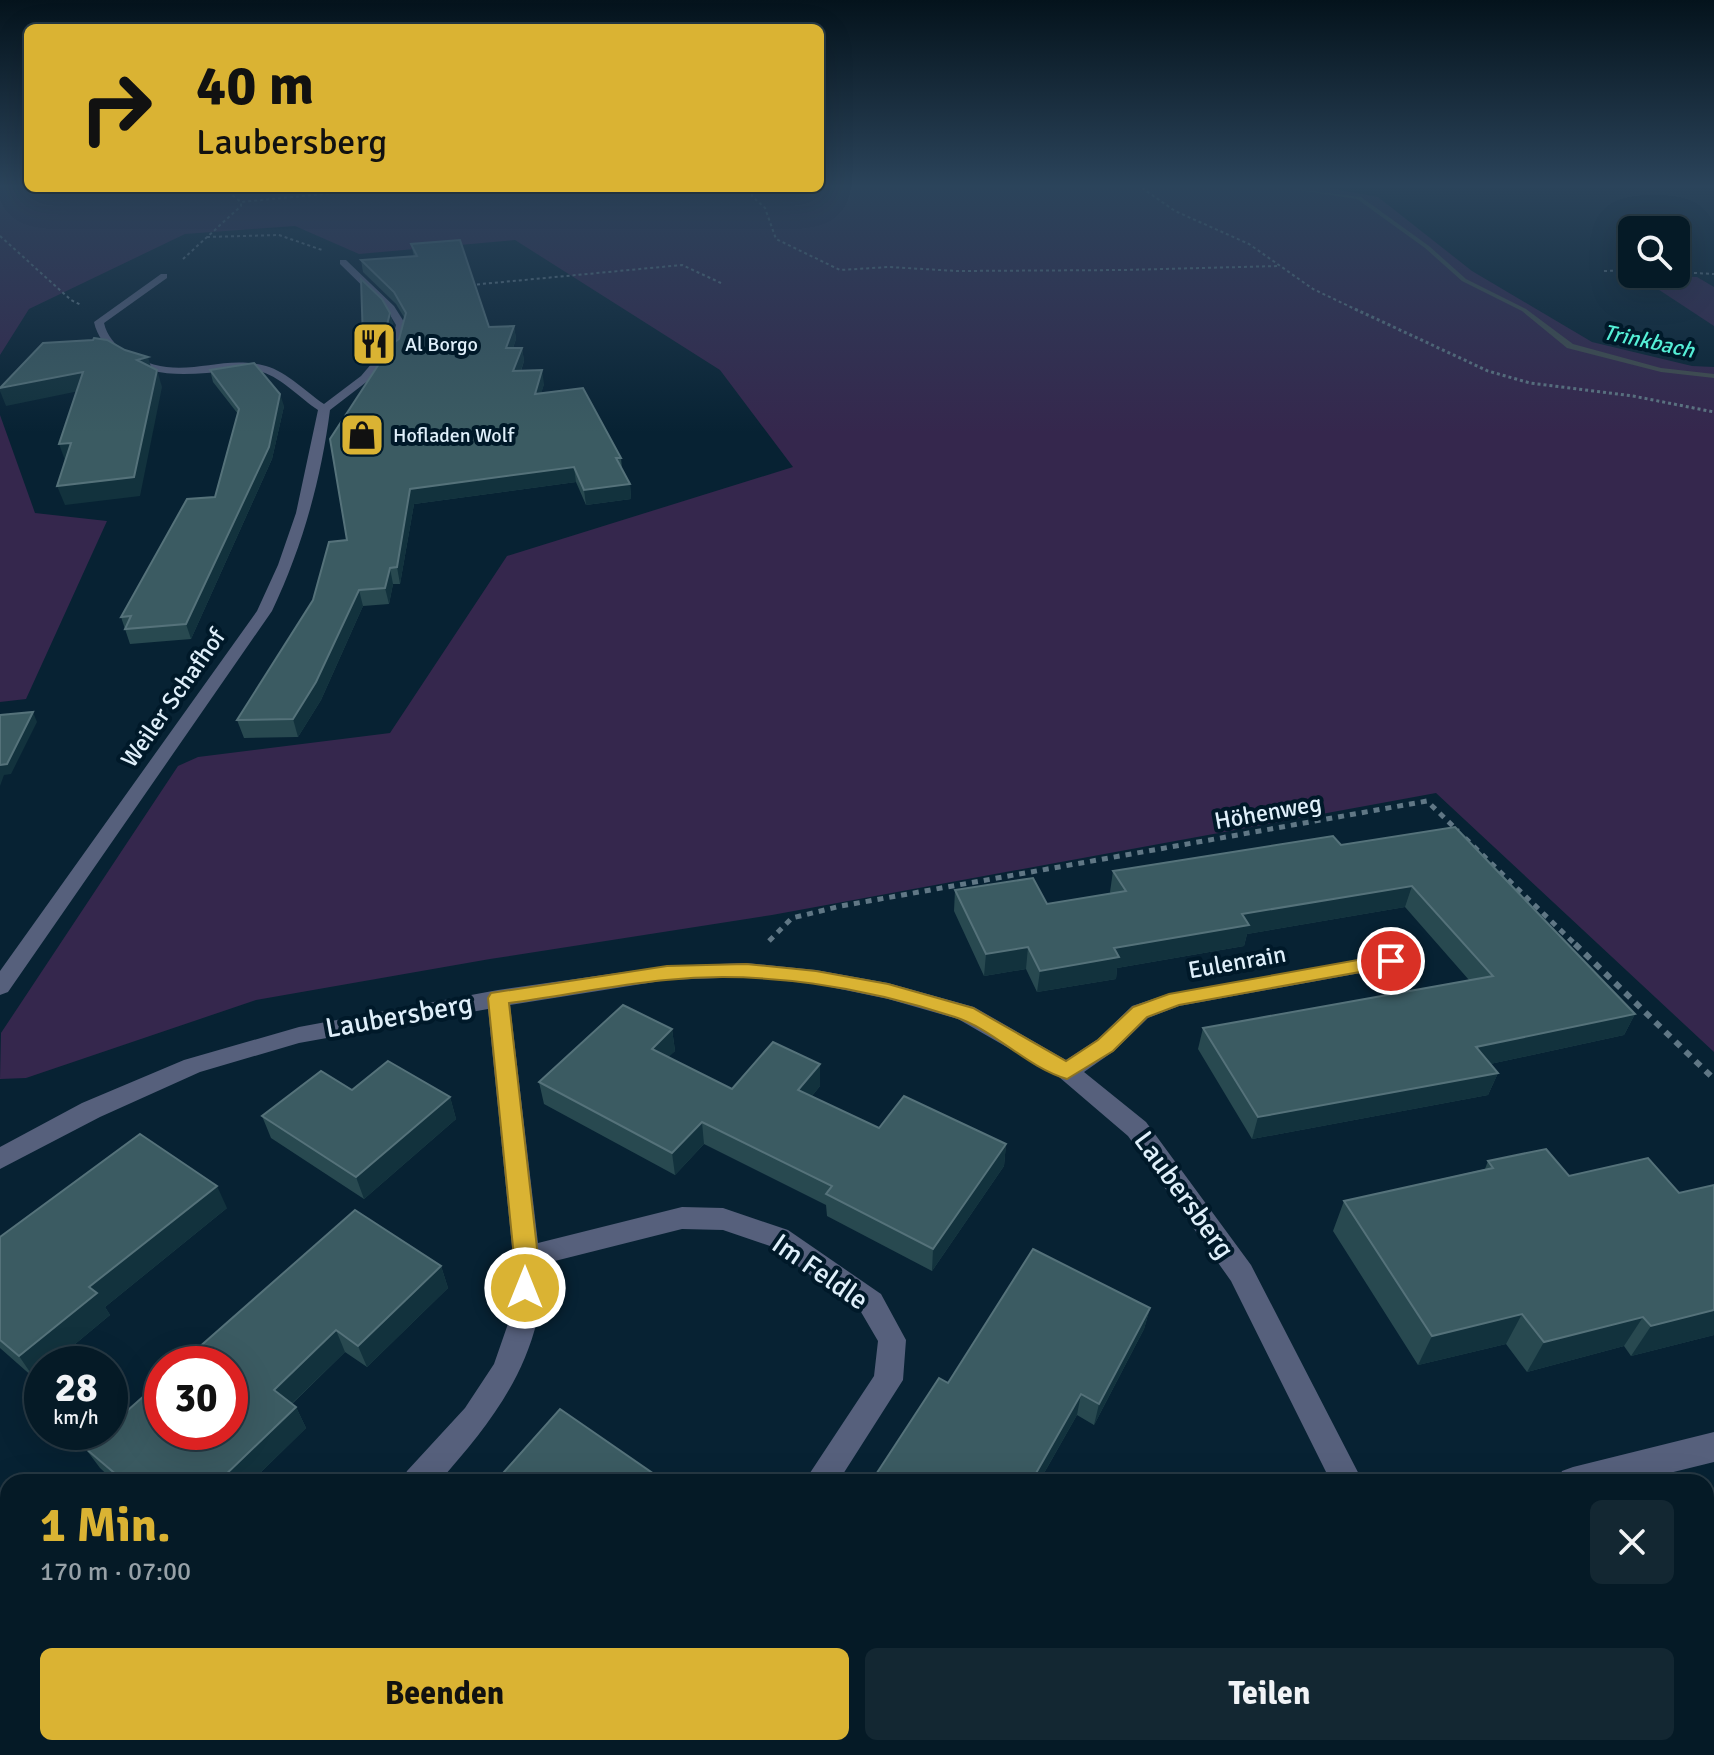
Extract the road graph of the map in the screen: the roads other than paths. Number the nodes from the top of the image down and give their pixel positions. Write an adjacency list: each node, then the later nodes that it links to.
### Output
1 (351, 270): 3 (street)
2 (164, 276): 3 (street)
3 (324, 409): 5 (street, Weiler Schafhof)
4 (1391, 961): 7 (street, Eulenrain)
5 (0, 987)
6 (498, 998): 7 (street, Laubersberg); 8 (street, Laubersberg); 9 (street)
7 (1067, 1071): 13 (street, Laubersberg)
8 (0, 1159)
9 (526, 1257): 11 (street); 12 (street, Im Feldle)
10 (1714, 1447): 14 (street)
11 (425, 1474)
12 (825, 1474)
13 (1343, 1474)
14 (1605, 1474)

